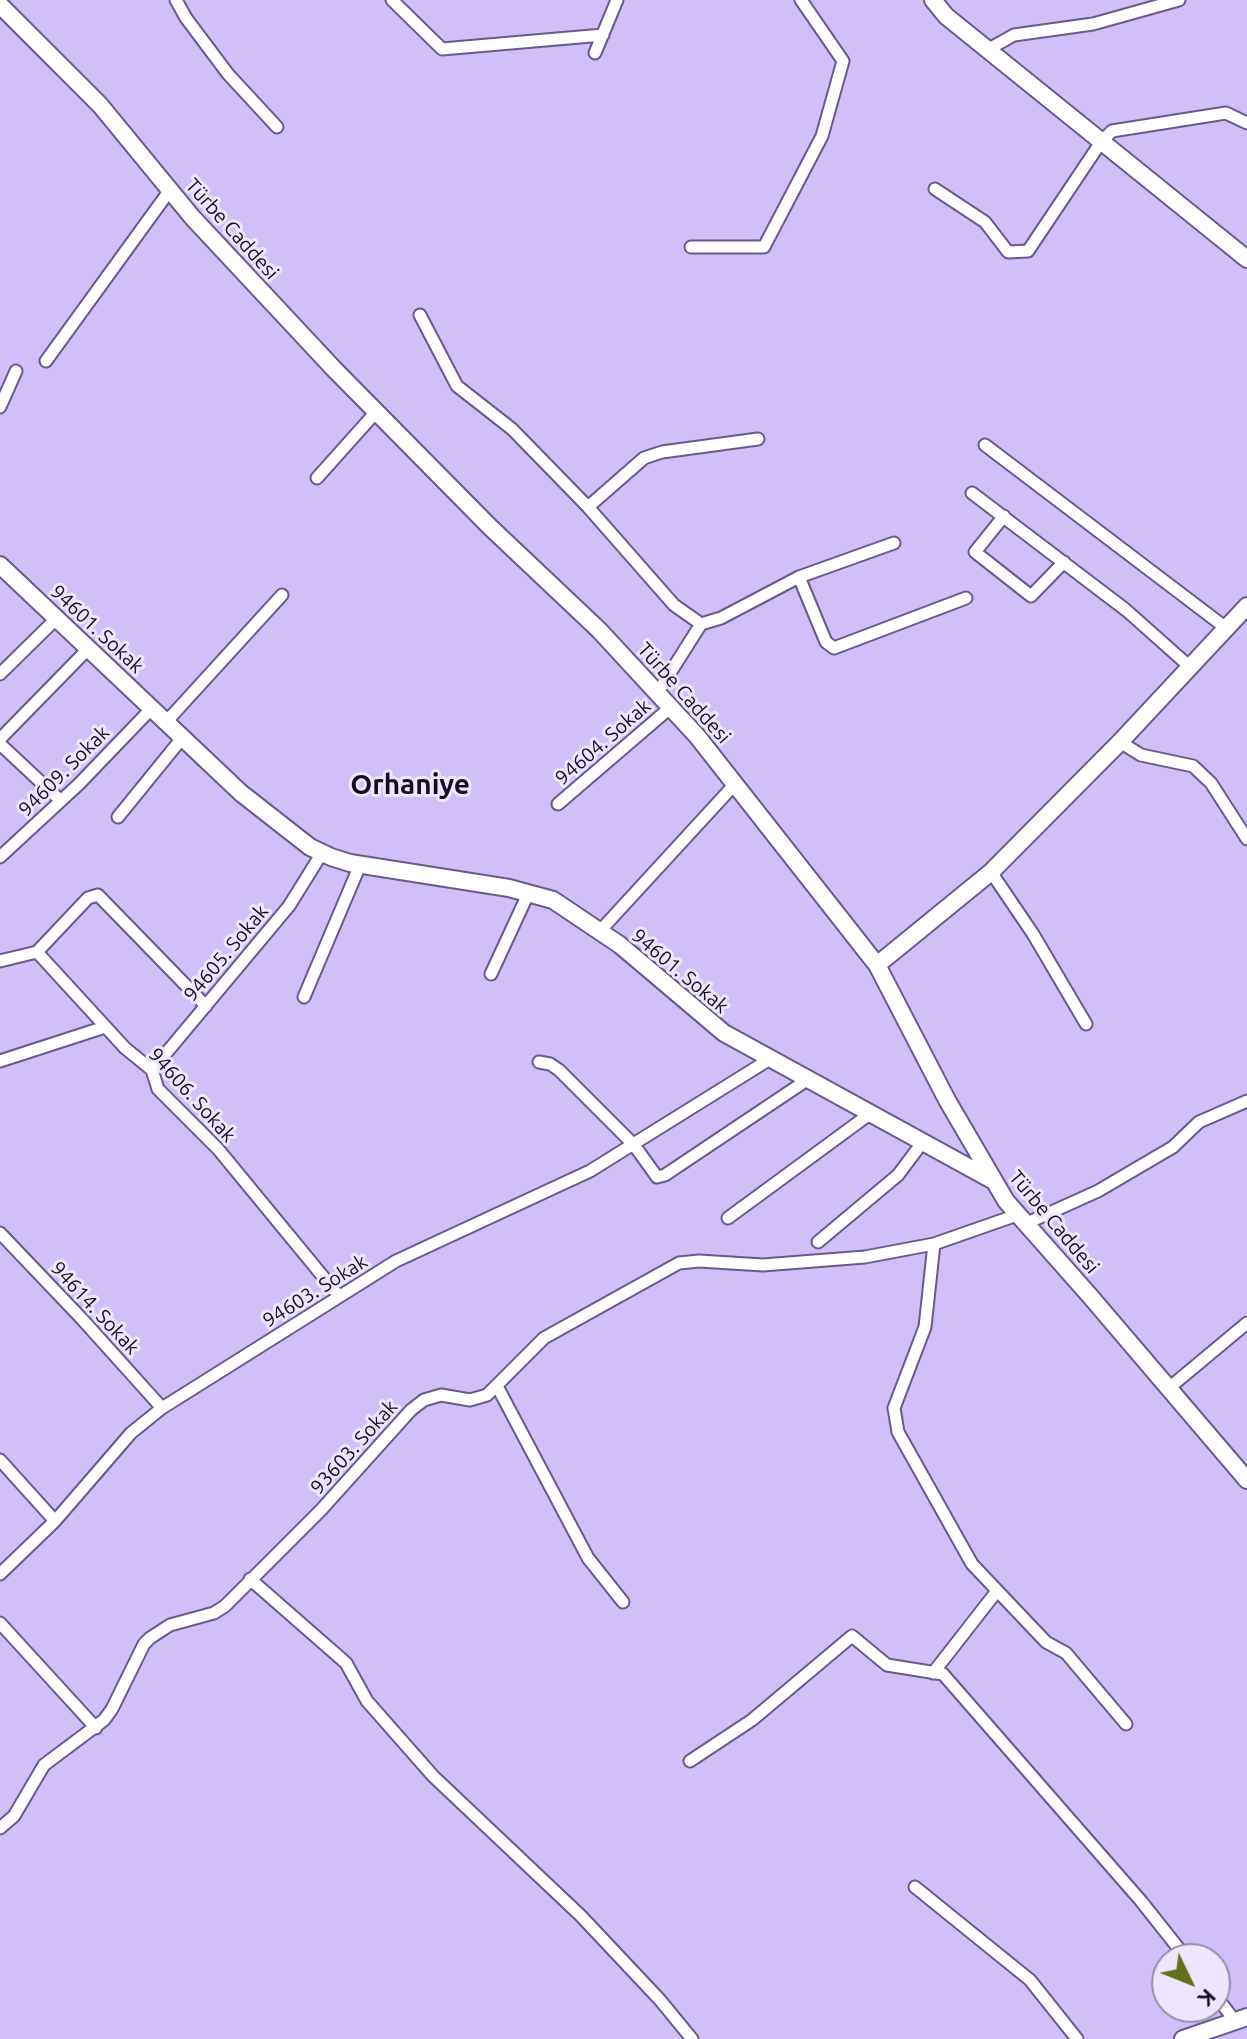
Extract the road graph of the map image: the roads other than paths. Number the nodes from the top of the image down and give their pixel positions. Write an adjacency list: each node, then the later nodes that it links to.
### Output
1 (176, 0): 12 (street)
2 (392, 0): 8 (street)
3 (617, 0): 8 (street)
4 (801, 0): 16 (street)
5 (933, 0): 9 (street)
6 (1179, 0): 9 (street)
7 (0, 5): 15 (street, Türbe Caddesi)
8 (603, 35): 10 (street)
9 (987, 50): 13 (street)
10 (595, 53)
11 (1247, 123): 13 (street)
12 (277, 127)
13 (1101, 142): 14 (street); 17 (street)
14 (935, 189)
15 (170, 190): 19 (street); 22 (street, Türbe Caddesi)
16 (691, 247)
17 (1247, 259)
18 (420, 315): 27 (street)
19 (46, 361)
20 (16, 371): 21 (street)
21 (0, 407)
22 (376, 412): 25 (street); 42 (street, Türbe Caddesi)
23 (758, 439): 27 (street)
24 (985, 445): 38 (street)
25 (317, 478)
26 (972, 493): 28 (street)
27 (588, 507): 37 (street)
28 (1004, 516): 30 (street); 30 (street)
29 (894, 543): 32 (street)
30 (1064, 562): 40 (street)
31 (0, 565): 36 (street, 94601. Sokak)
32 (799, 577): 34 (street); 37 (street)
33 (282, 595): 45 (street)
34 (966, 598)
35 (1247, 606): 38 (street)
36 (57, 618): 39 (street, 94601. Sokak); 41 (street)
37 (701, 624): 42 (street)
38 (1226, 628): 40 (street)
39 (88, 649): 44 (street, 94601. Sokak); 47 (street)
40 (1189, 666): 48 (street)
41 (0, 674)
42 (658, 692): 43 (street, Türbe Caddesi)
43 (671, 707): 49 (street, Türbe Caddesi); 51 (street, 94604. Sokak)
44 (152, 708): 45 (street, 94601. Sokak); 50 (street, 94609. Sokak)
45 (167, 721): 46 (street, 94601. Sokak)
46 (183, 737): 52 (street); 54 (street, 94601. Sokak)
47 (0, 742): 50 (street)
48 (1120, 742): 53 (street); 57 (street)
49 (735, 784): 59 (street); 62 (street, Türbe Caddesi)
50 (61, 801): 55 (street, 94609. Sokak)
51 (558, 804)
52 (118, 817)
53 (1247, 839)
54 (322, 853): 56 (street, 94601. Sokak); 65 (street, 94605. Sokak)
55 (0, 857)
56 (360, 865): 58 (street, 94601. Sokak); 64 (street)
57 (991, 872): 62 (street); 66 (street)
58 (529, 892): 59 (street, 94601. Sokak); 63 (street)
59 (600, 931): 68 (street, 94601. Sokak)
60 (37, 952): 61 (street); 65 (street); 67 (street, 94606. Sokak)
61 (0, 961)
62 (877, 965): 77 (street, Türbe Caddesi)
63 (491, 974)
64 (304, 997)
65 (206, 1006): 71 (street, 94605. Sokak)
66 (1086, 1024)
67 (105, 1027): 69 (street); 71 (street, 94606. Sokak)
68 (770, 1059): 72 (street, 94601. Sokak); 76 (street, 94603. Sokak)
69 (0, 1061)
70 (539, 1062): 76 (street)
71 (152, 1070): 83 (street, 94606. Sokak)
72 (807, 1080): 74 (street, 94601. Sokak); 76 (street)
73 (1247, 1101): 79 (street, 93603. Sokak)
74 (871, 1113): 75 (street, 94601. Sokak); 78 (street)
75 (922, 1143): 77 (street, 94601. Sokak); 81 (street)
76 (634, 1145): 83 (street, 94603. Sokak)
77 (993, 1181): 79 (street, Türbe Caddesi)
78 (728, 1218)
79 (1021, 1220): 82 (street, 93603. Sokak); 86 (street, Türbe Caddesi)
80 (0, 1233): 87 (street, 94614. Sokak)
81 (818, 1242)
82 (934, 1244): 85 (street, 93603. Sokak); 93 (street)
83 (339, 1296): 87 (street, 94603. Sokak)
84 (1247, 1323): 86 (street)
85 (497, 1386): 92 (street, 93603. Sokak); 94 (street)
86 (1169, 1388): 89 (street, Türbe Caddesi)
87 (162, 1408): 90 (street, 94603. Sokak)
88 (0, 1460): 90 (street)
89 (1247, 1480)
90 (55, 1521): 91 (street, 94603. Sokak)
91 (0, 1574)
92 (250, 1579): 98 (street, 93603. Sokak); 104 (street)
93 (997, 1591): 96 (street); 97 (street)
94 (623, 1602)
95 (0, 1623): 98 (street)
96 (933, 1673): 99 (street); 102 (street)
97 (1126, 1724)
98 (96, 1728): 100 (street, 93603. Sokak)
99 (690, 1761)
100 (0, 1828)
101 (915, 1887): 105 (street)
102 (1174, 1943)
103 (1241, 2019): 106 (street)
104 (692, 2039)
105 (1077, 2039)
106 (1183, 2039)

